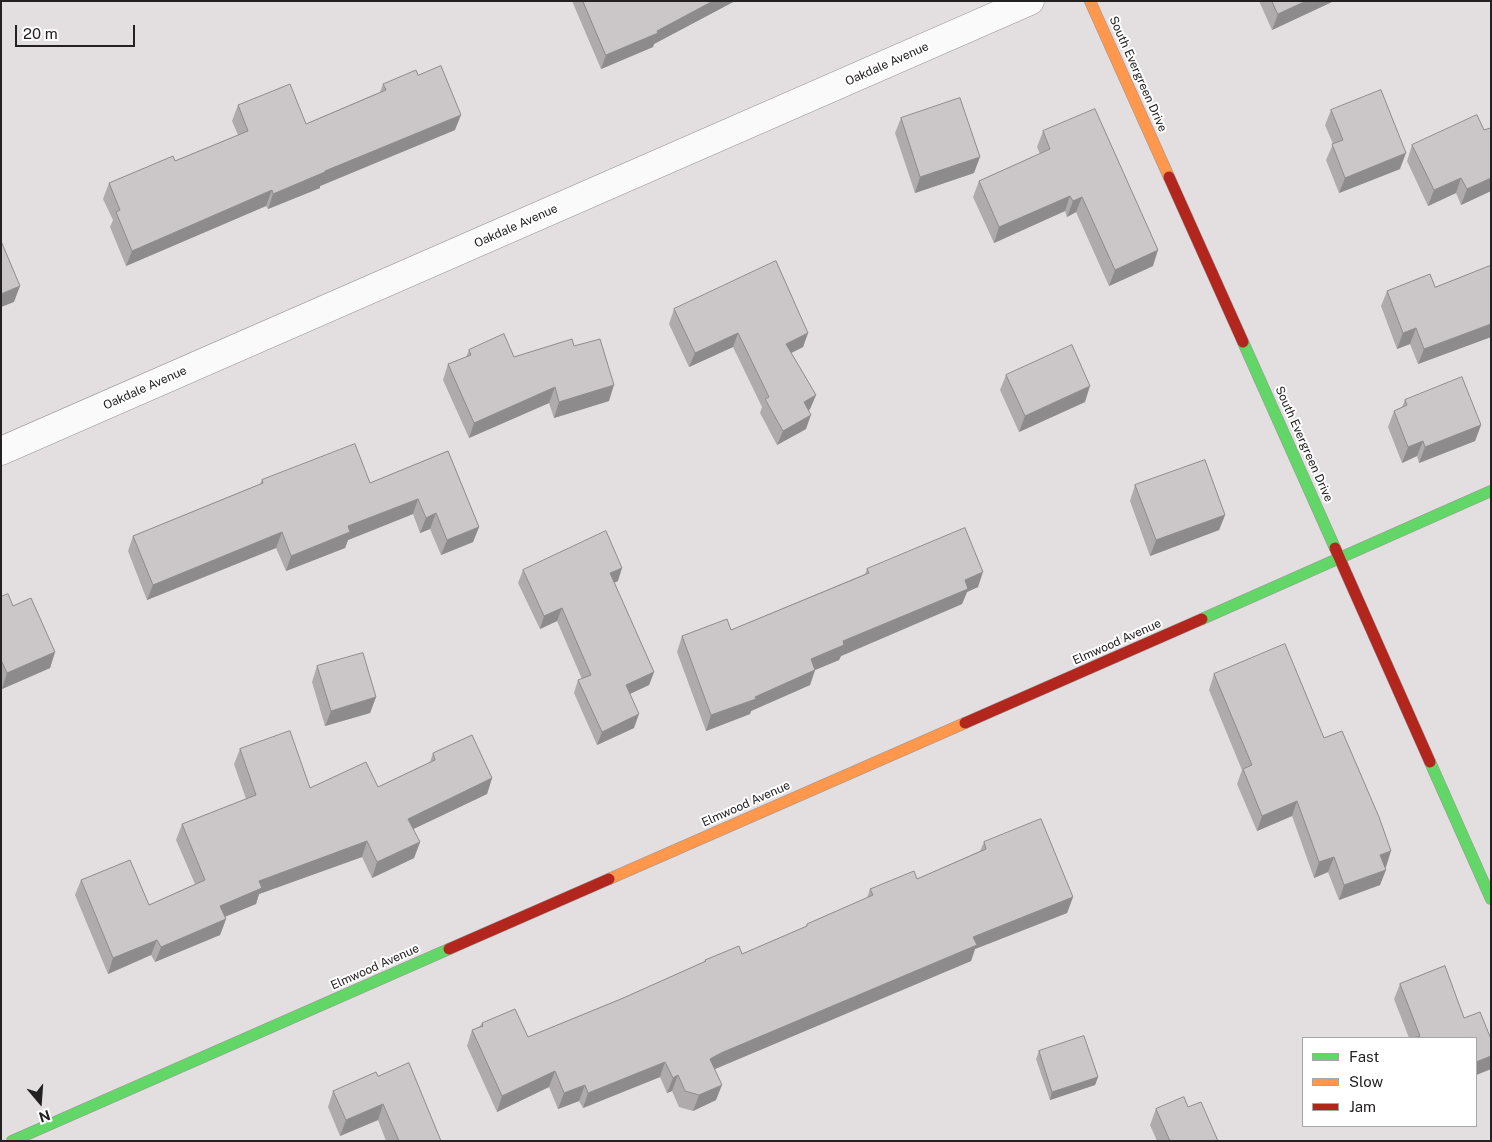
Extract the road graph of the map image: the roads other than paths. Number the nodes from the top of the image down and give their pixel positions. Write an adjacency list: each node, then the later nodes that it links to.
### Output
1 (1030, 1): 3 (street, Oakdale Avenue)
2 (1090, 1): 5 (street, South Evergreen Drive)
3 (1, 451)
4 (1491, 490): 5 (street, Elmwood Avenue)
5 (1339, 560): 6 (street, South Evergreen Drive); 7 (street, Elmwood Avenue)
6 (1491, 898)
7 (12, 1141)

